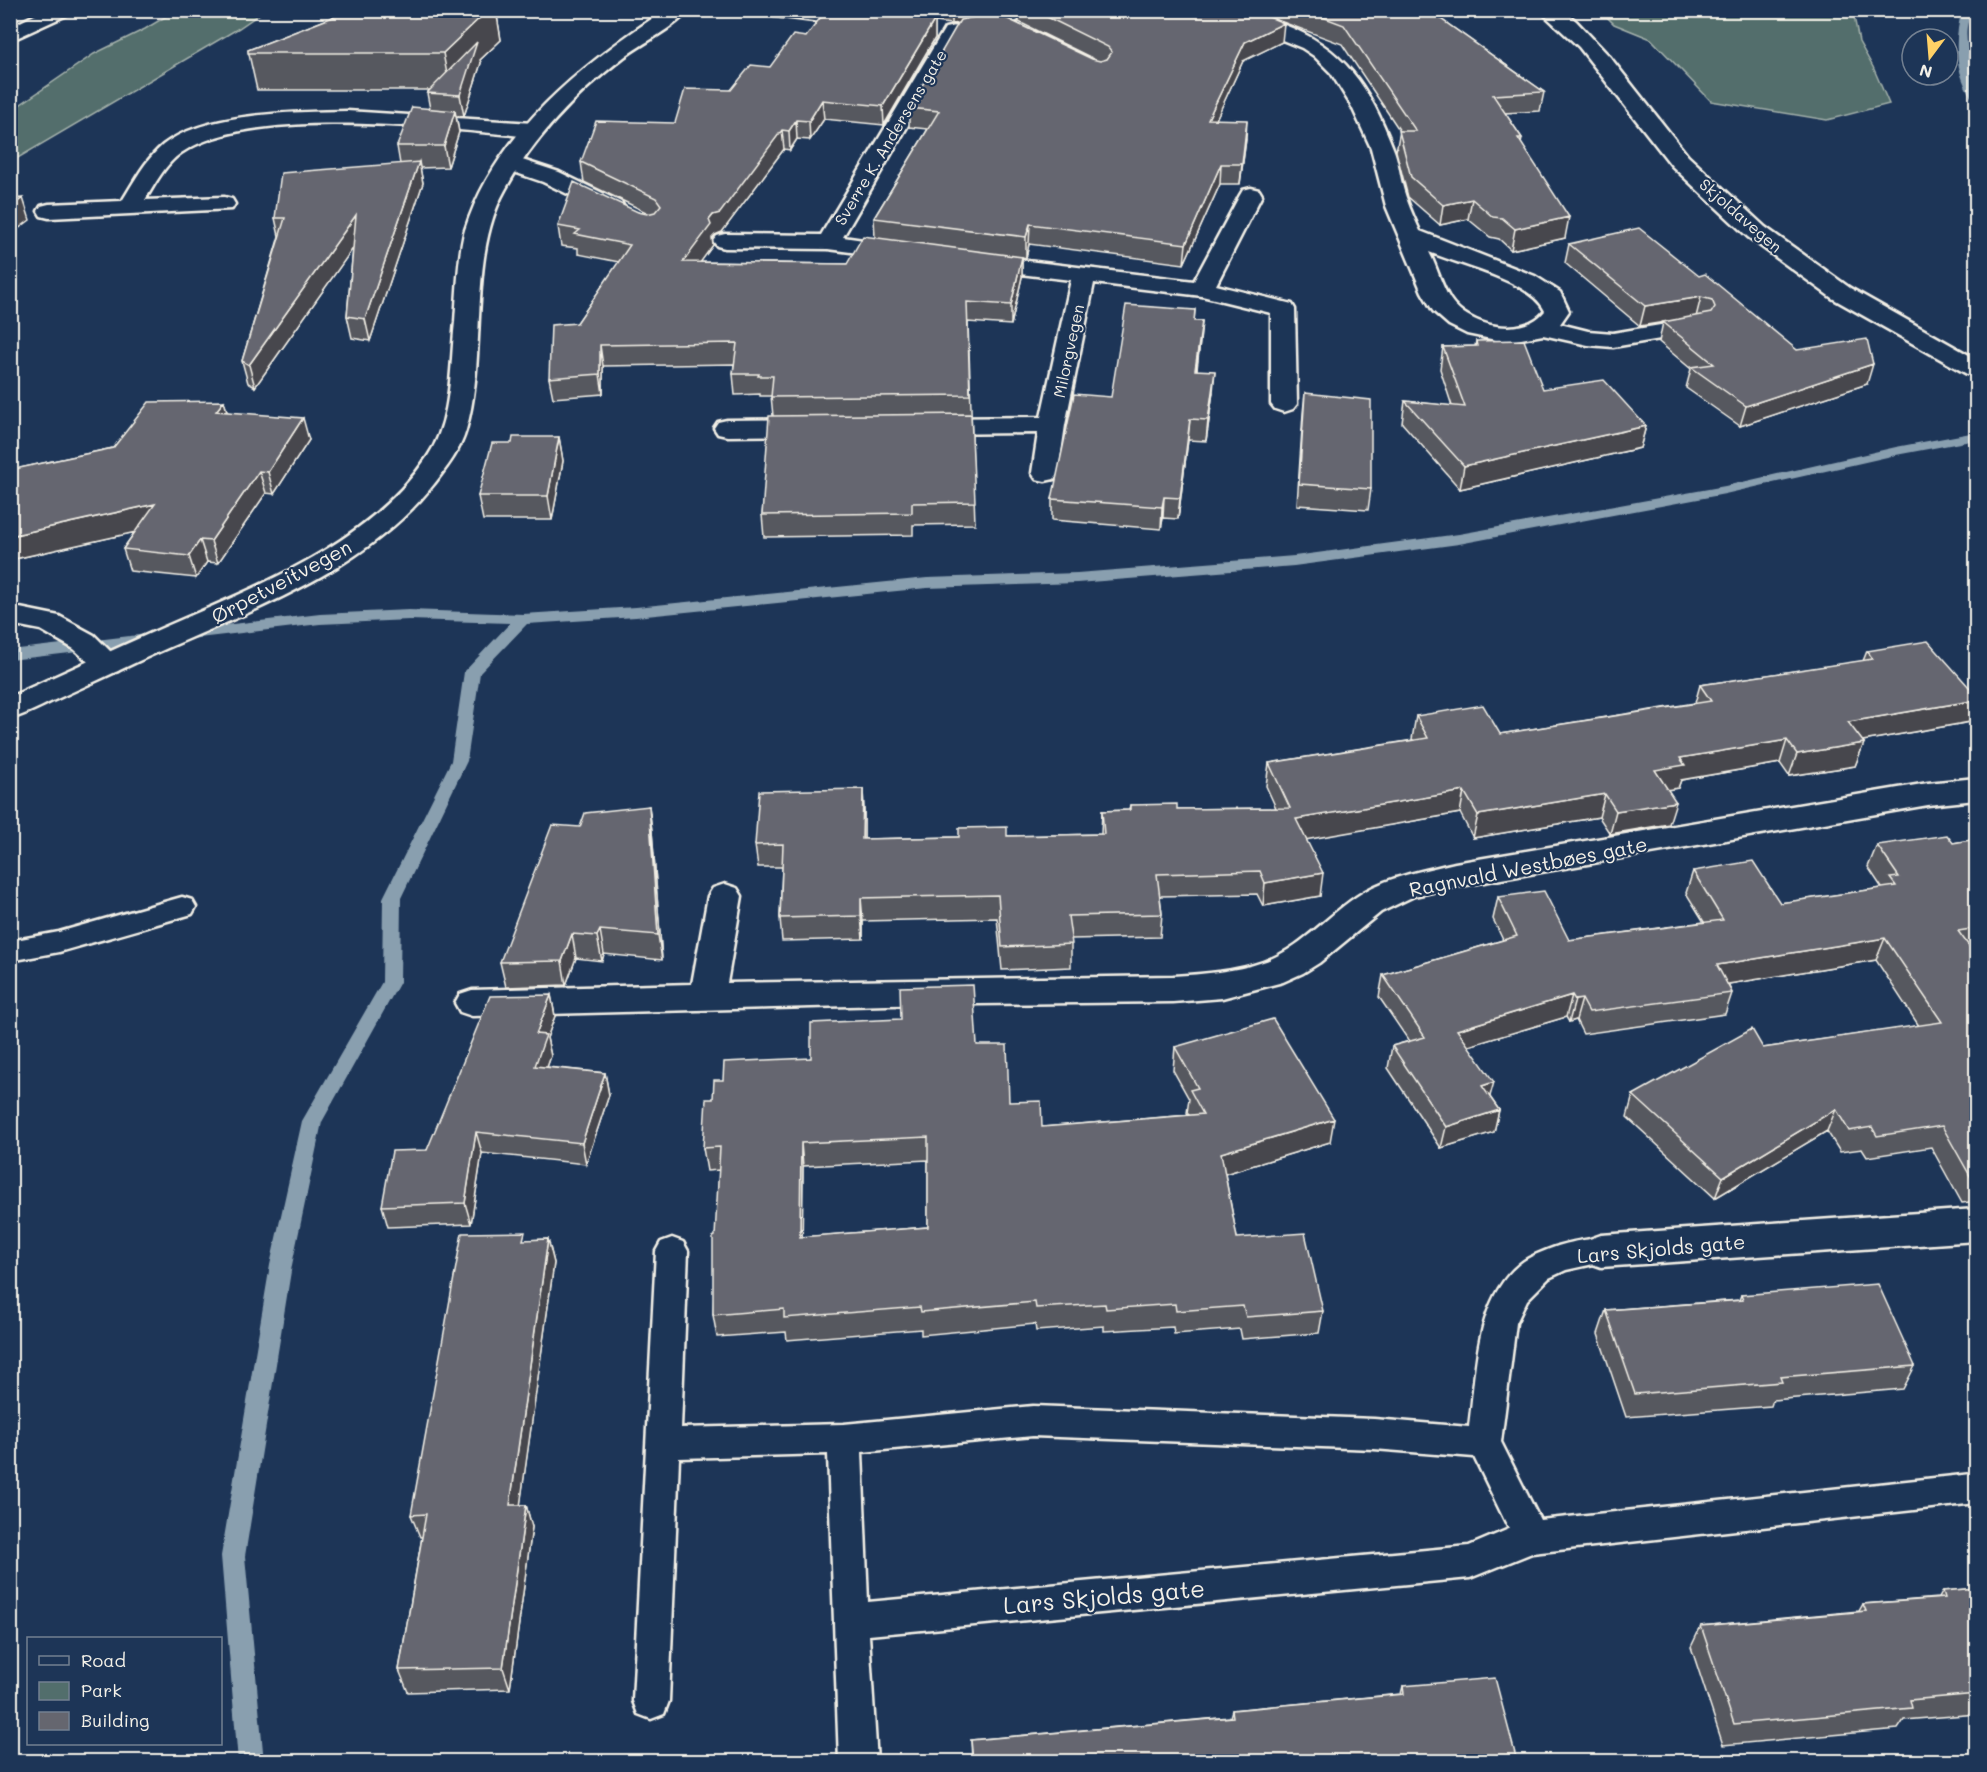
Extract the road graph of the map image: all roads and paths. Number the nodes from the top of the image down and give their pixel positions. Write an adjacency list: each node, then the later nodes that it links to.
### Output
1 (62, 10): 10 (main road)
2 (679, 10): 11 (main road, Ørpetveitvegen)
3 (775, 10): 7 (main road)
4 (1027, 10): 8 (main road)
5 (1225, 10): 18 (main road)
6 (1549, 10): 27 (main road, Skjoldavegen)
7 (882, 19)
8 (996, 22): 9 (main road); 20 (main road, Sverre K. Andersens gate)
9 (1017, 32)
10 (10, 36)
11 (532, 130): 12 (main road, Ørpetveitvegen); 15 (main road)
12 (510, 163): 17 (main road); 35 (main road, Ørpetveitvegen)
13 (1251, 195): 24 (main road)
14 (224, 204): 15 (main road)
15 (130, 207): 16 (main road)
16 (49, 211)
17 (629, 216)
18 (1410, 235): 26 (main road); 26 (main road)
19 (725, 242): 20 (main road, Sverre K. Andersens gate)
20 (828, 242): 21 (main road, Sverre K. Andersens gate)
21 (921, 254)
22 (956, 259): 23 (main road)
23 (1084, 276): 24 (main road); 29 (main road, Milorgvegen)
24 (1202, 289): 28 (main road)
25 (1696, 326): 26 (main road)
26 (1542, 327)
27 (1977, 369)
28 (1284, 404)
29 (1052, 425): 30 (main road, Milorgvegen); 33 (main road, Milorgvegen)
30 (901, 426)
31 (832, 427): 32 (main road)
32 (727, 428)
33 (1045, 473)
34 (10, 615): 35 (main road)
35 (108, 663): 36 (main road, Ørpetveitvegen)
36 (10, 709)
37 (1977, 789): 41 (main road, Ragnvald Westbøes gate)
38 (725, 896): 41 (main road)
39 (182, 907): 40 (lane)
40 (10, 951)
41 (707, 997): 42 (main road, Ragnvald Westbøes gate)
42 (472, 1003)
43 (1977, 1225): 45 (main road, Lars Skjolds gate)
44 (672, 1251): 47 (lane)
45 (1601, 1251): 48 (lane, Lars Skjolds gate)
46 (844, 1439): 47 (lane); 48 (lane); 51 (lane)
47 (663, 1443): 52 (lane)
48 (1484, 1443): 50 (lane)
49 (1972, 1489): 50 (lane, Lars Skjolds gate)
50 (1531, 1537): 51 (lane, Lars Skjolds gate)
51 (852, 1620): 53 (lane)
52 (651, 1701)
53 (858, 1761)

